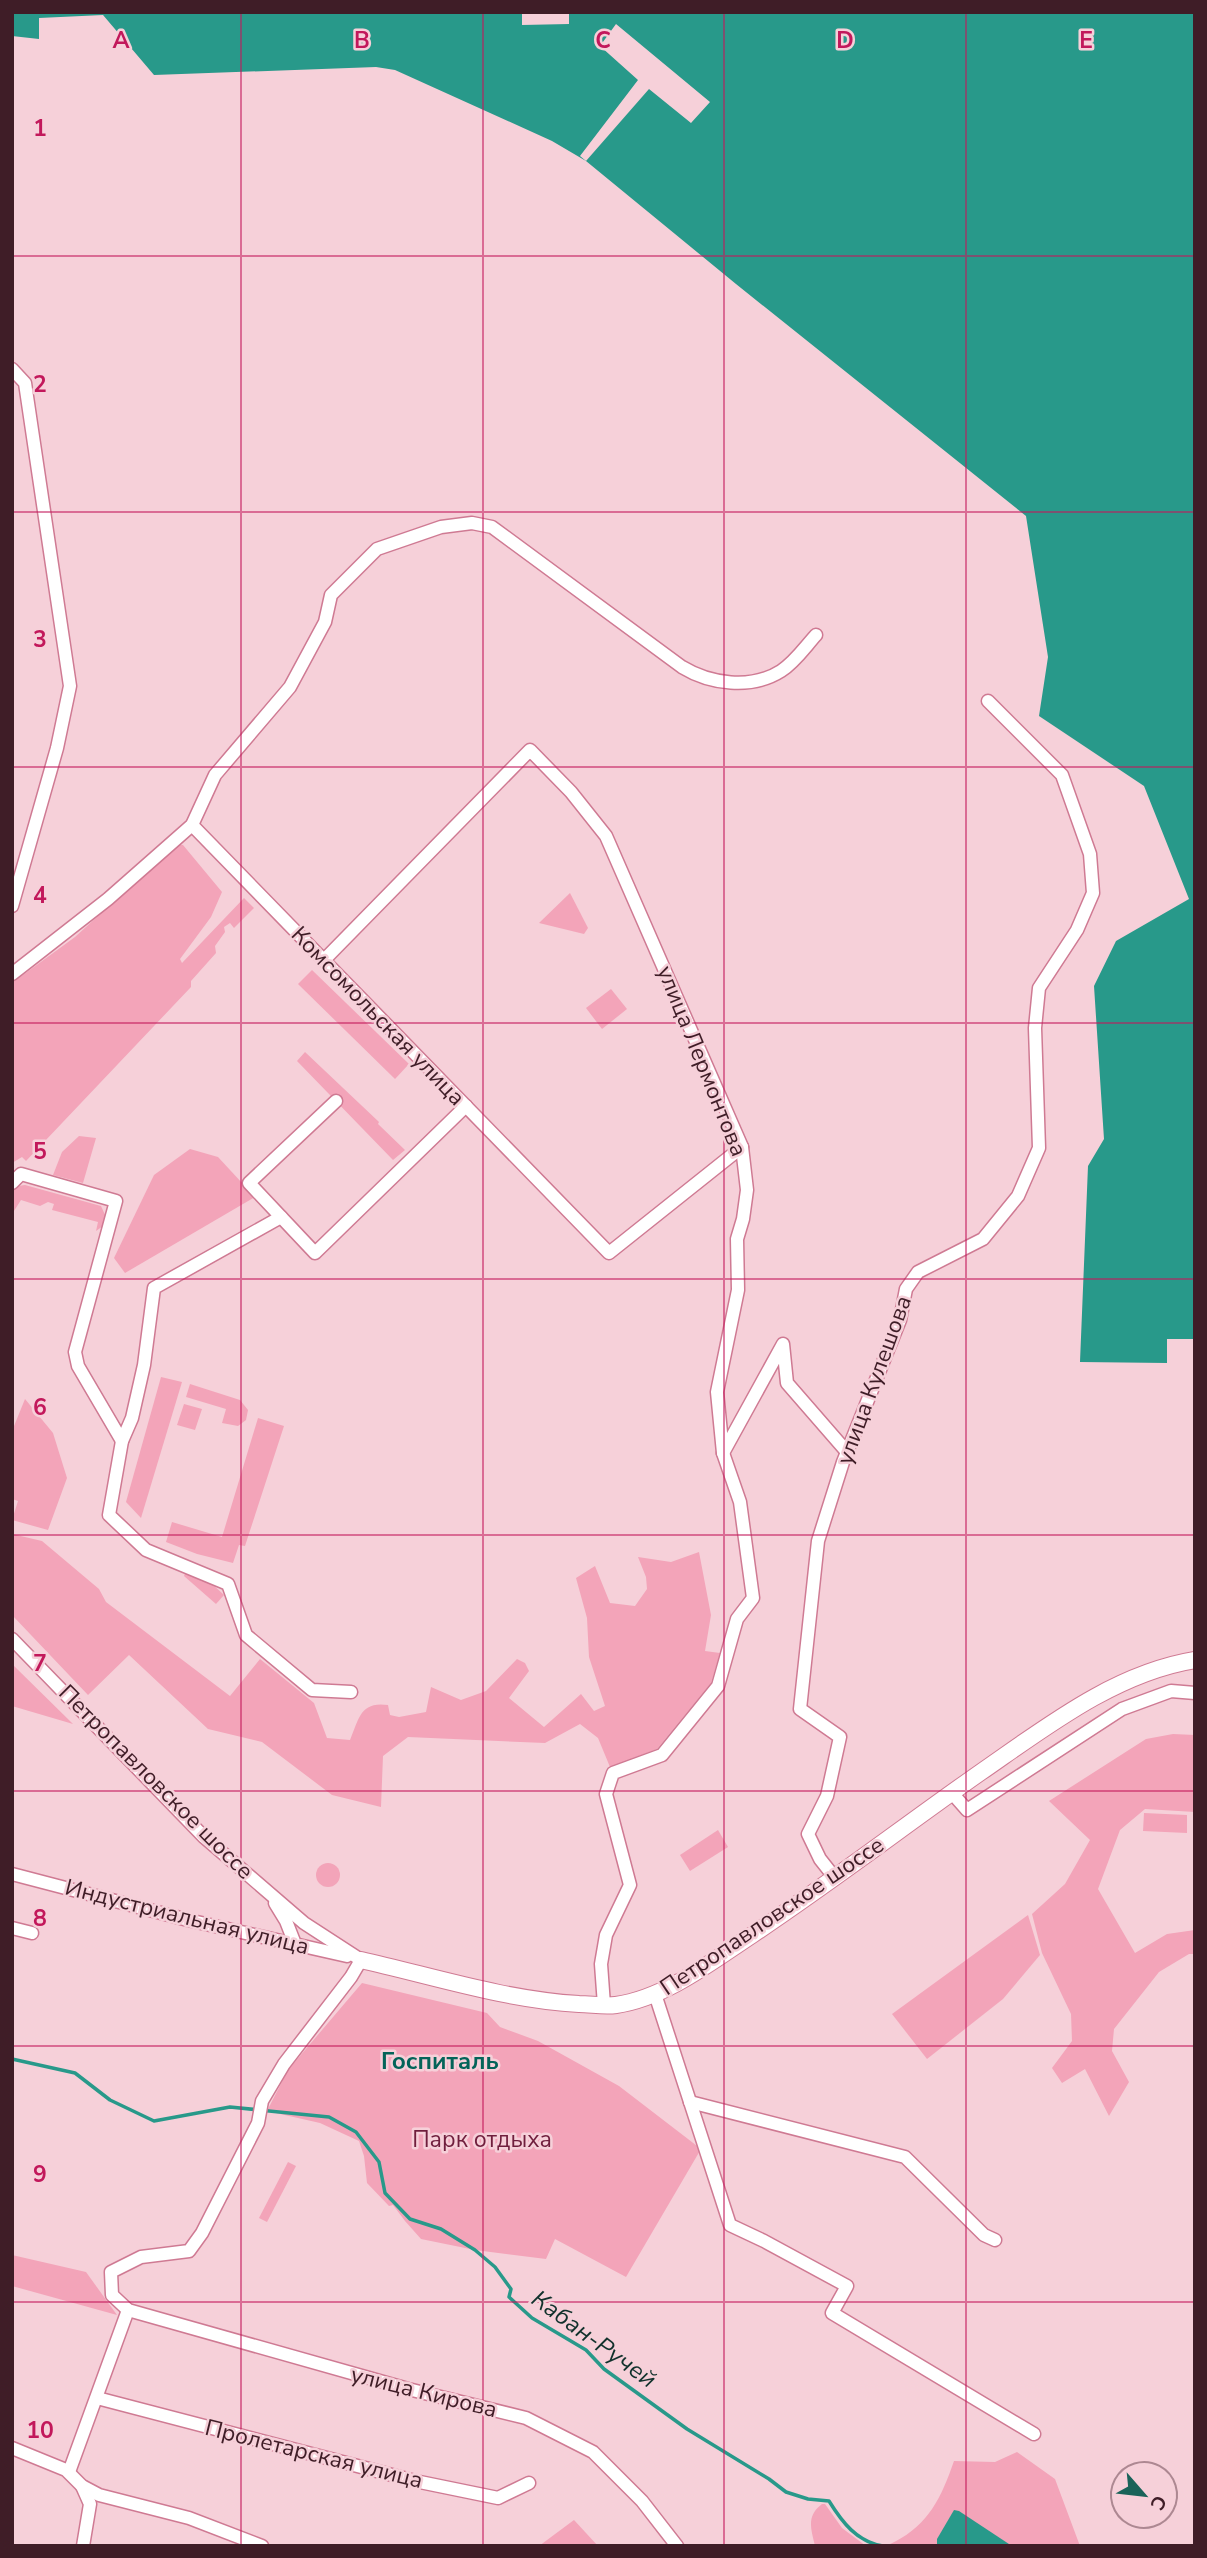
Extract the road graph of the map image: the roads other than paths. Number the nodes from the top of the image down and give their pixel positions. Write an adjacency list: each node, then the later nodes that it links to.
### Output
1 (12, 369): 5 (street)
2 (816, 635): 4 (street)
3 (988, 701): 14 (street, улица Кулешова)
4 (192, 825): 6 (street, Комсомольская улица); 7 (street)
5 (12, 906)
6 (324, 960): 9 (street, Комсомольская улица); 10 (street, улица Лермонтова)
7 (12, 974)
8 (336, 1101): 12 (street)
9 (466, 1106): 10 (street, Комсомольская улица); 12 (street)
10 (743, 1147): 15 (street, улица Лермонтова)
11 (12, 1183): 13 (street)
12 (281, 1217): 13 (street)
13 (122, 1441): 18 (street)
14 (847, 1452): 15 (street); 22 (street, улица Кулешова)
15 (723, 1453): 32 (street, улица Лермонтова)
16 (12, 1639): 23 (street, Петропавловское шоссе)
17 (1195, 1660): 20 (main road, Петропавловское шоссе)
18 (351, 1692)
19 (1195, 1693): 20 (street)
20 (952, 1793): 22 (main road, Петропавловское шоссе)
21 (12, 1874): 28 (street, Индустриальная улица)
22 (835, 1878): 31 (main road, Петропавловское шоссе)
23 (270, 1894): 24 (street); 25 (street, Петропавловское шоссе)
24 (279, 1908): 28 (street); 29 (street)
25 (303, 1923): 29 (street); 30 (street, Петропавловское шоссе)
26 (12, 1928): 27 (street)
27 (32, 1933)
28 (265, 1937): 29 (street, Индустриальная улица)
29 (301, 1945): 30 (street, Индустриальная улица)
30 (361, 1960): 32 (main road, Петропавловское шоссе); 35 (street)
31 (655, 1994): 32 (main road, Петропавловское шоссе); 33 (street)
32 (604, 2005)
33 (690, 2102): 34 (street); 37 (street)
34 (995, 2240)
35 (128, 2310): 36 (street); 44 (street, улица Кирова)
36 (97, 2398): 39 (street); 40 (street, Пролетарская улица)
37 (1034, 2434)
38 (12, 2448): 39 (street)
39 (69, 2473): 41 (street)
40 (529, 2483)
41 (82, 2486): 42 (street); 43 (street)
42 (83, 2546)
43 (262, 2546)
44 (677, 2546)

